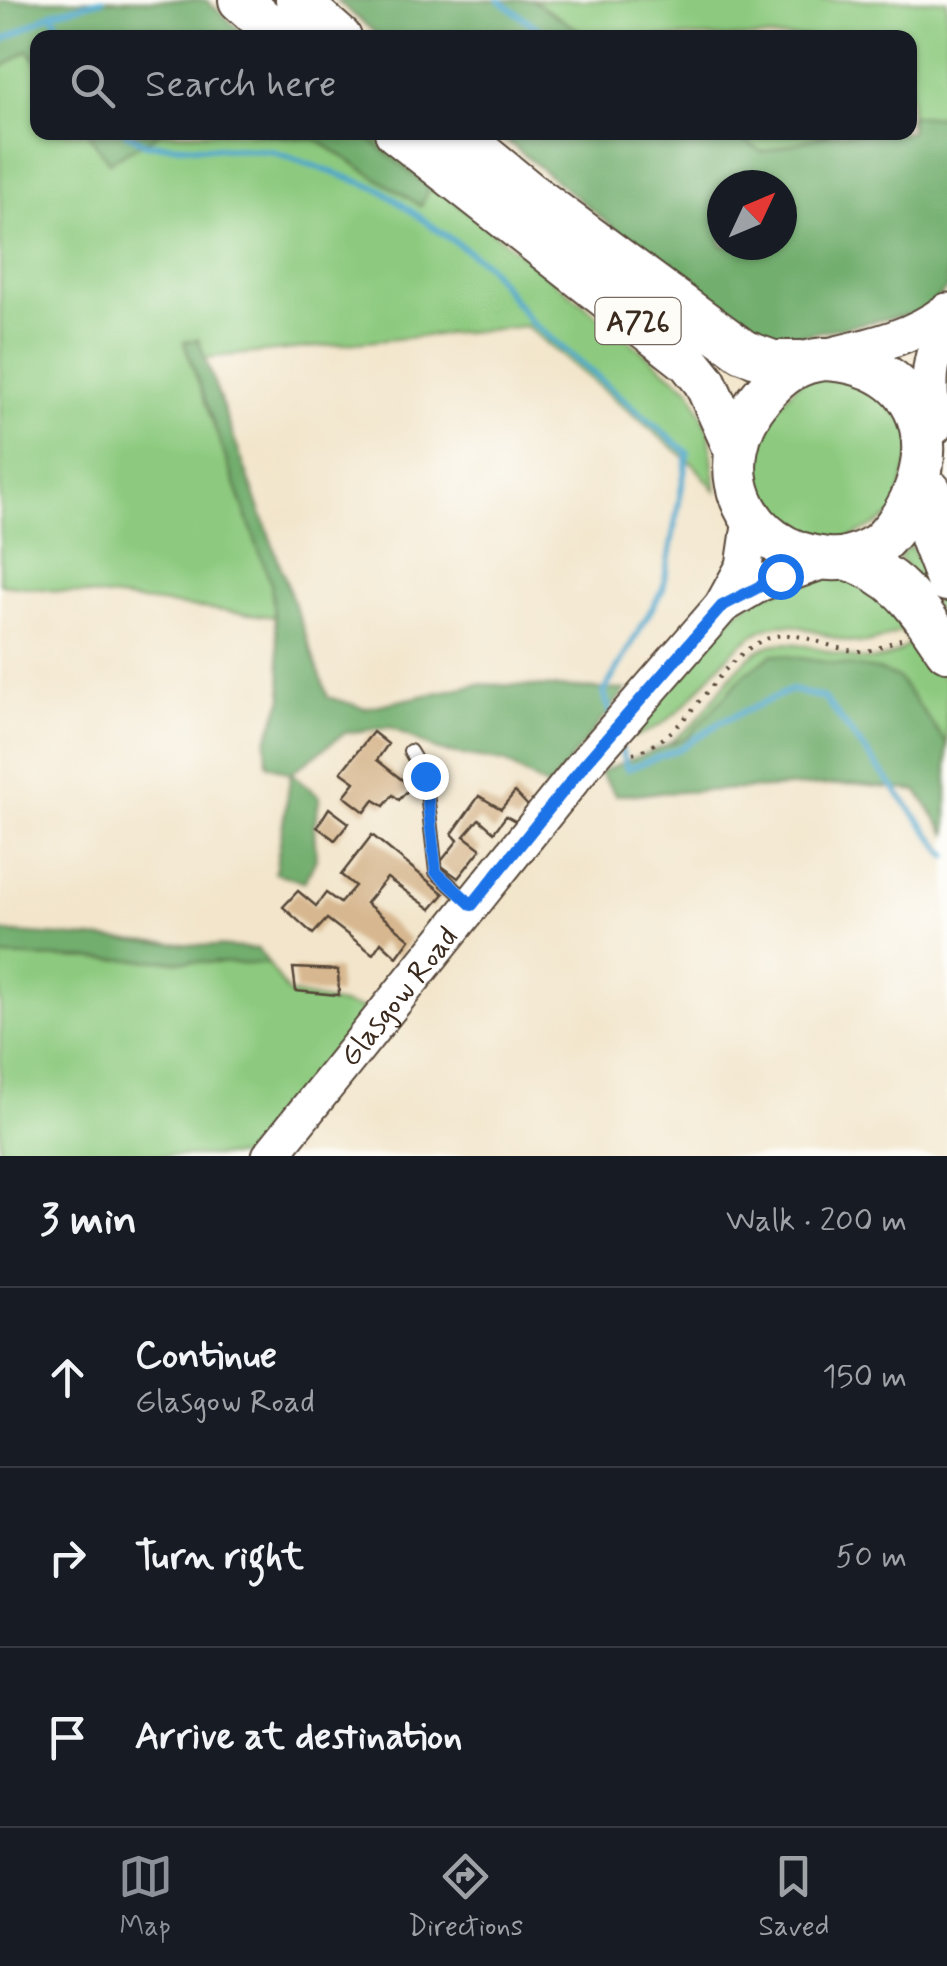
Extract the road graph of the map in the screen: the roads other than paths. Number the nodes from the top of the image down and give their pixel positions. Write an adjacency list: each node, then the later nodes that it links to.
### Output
1 (240, 0): 3 (highway)
2 (297, 0): 4 (highway)
3 (274, 30)
4 (331, 30)
5 (406, 140): 11 (highway, A726)
6 (465, 140): 9 (highway, A726)
7 (947, 311): 9 (main road)
8 (947, 325): 10 (main road)
9 (807, 361): 10 (highway, A726); 11 (highway)
10 (934, 427): 12 (highway)
11 (736, 449): 13 (highway, A726)
12 (930, 490): 14 (highway); 15 (highway)
13 (751, 519): 14 (highway); 16 (main road, Glasgow Road)
14 (838, 558): 16 (main road, Glasgow Road); 17 (highway)
15 (947, 580)
16 (722, 606): 19 (main road, Glasgow Road)
17 (947, 650)
18 (410, 751): 19 (lane)
19 (472, 905): 20 (main road, Glasgow Road)
20 (270, 1156)

